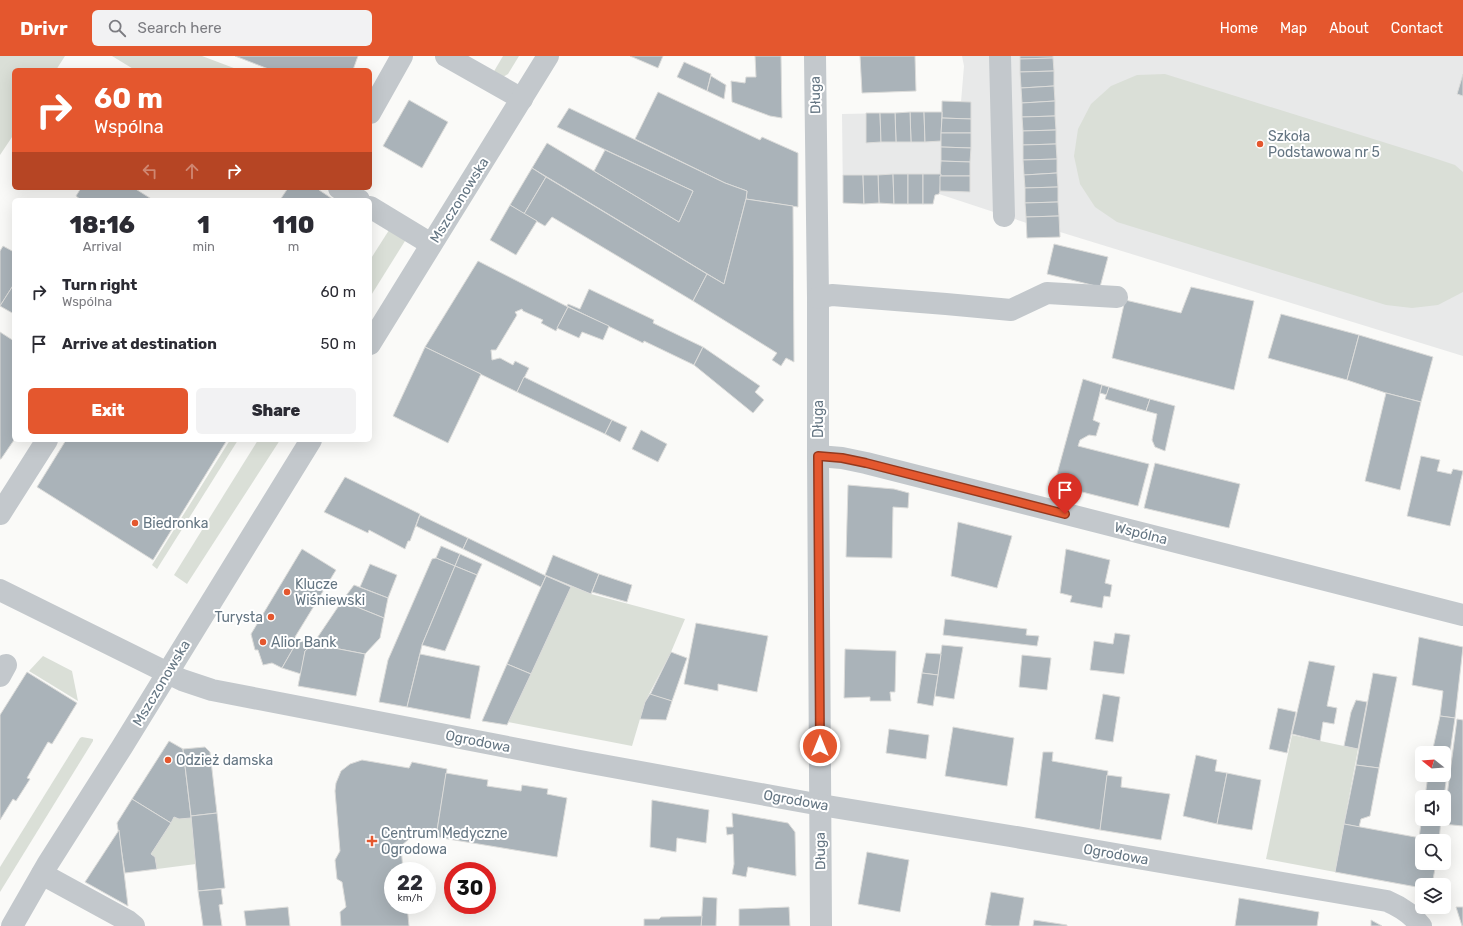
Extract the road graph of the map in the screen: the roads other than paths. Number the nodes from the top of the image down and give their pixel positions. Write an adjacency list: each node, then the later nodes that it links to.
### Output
1 (402, 56): 7 (street)
2 (446, 56): 6 (street)
3 (548, 56): 6 (street, Mszczonowska)
4 (815, 56): 14 (street, Długa)
5 (1000, 56): 11 (street)
6 (522, 99): 12 (street, Mszczonowska)
7 (372, 109)
8 (343, 190): 9 (street)
9 (356, 198)
10 (372, 208): 12 (street)
11 (1004, 216)
12 (431, 244): 15 (street, Mszczonowska)
13 (1117, 297): 14 (street)
14 (818, 298): 18 (street, Długa)
15 (372, 341)
16 (46, 442): 19 (street)
17 (310, 442): 22 (street, Mszczonowska)
18 (818, 456): 21 (street, Wspólna); 23 (street, Długa)
19 (0, 514)
20 (0, 590): 22 (street, Ogrodowa)
21 (1463, 615)
22 (168, 672): 23 (street, Ogrodowa); 24 (street, Mszczonowska)
23 (821, 805): 27 (street, Długa); 28 (street, Ogrodowa)
24 (42, 874): 25 (street, Mszczonowska); 26 (street)
25 (12, 926)
26 (134, 926)
27 (821, 926)
28 (1421, 926)

